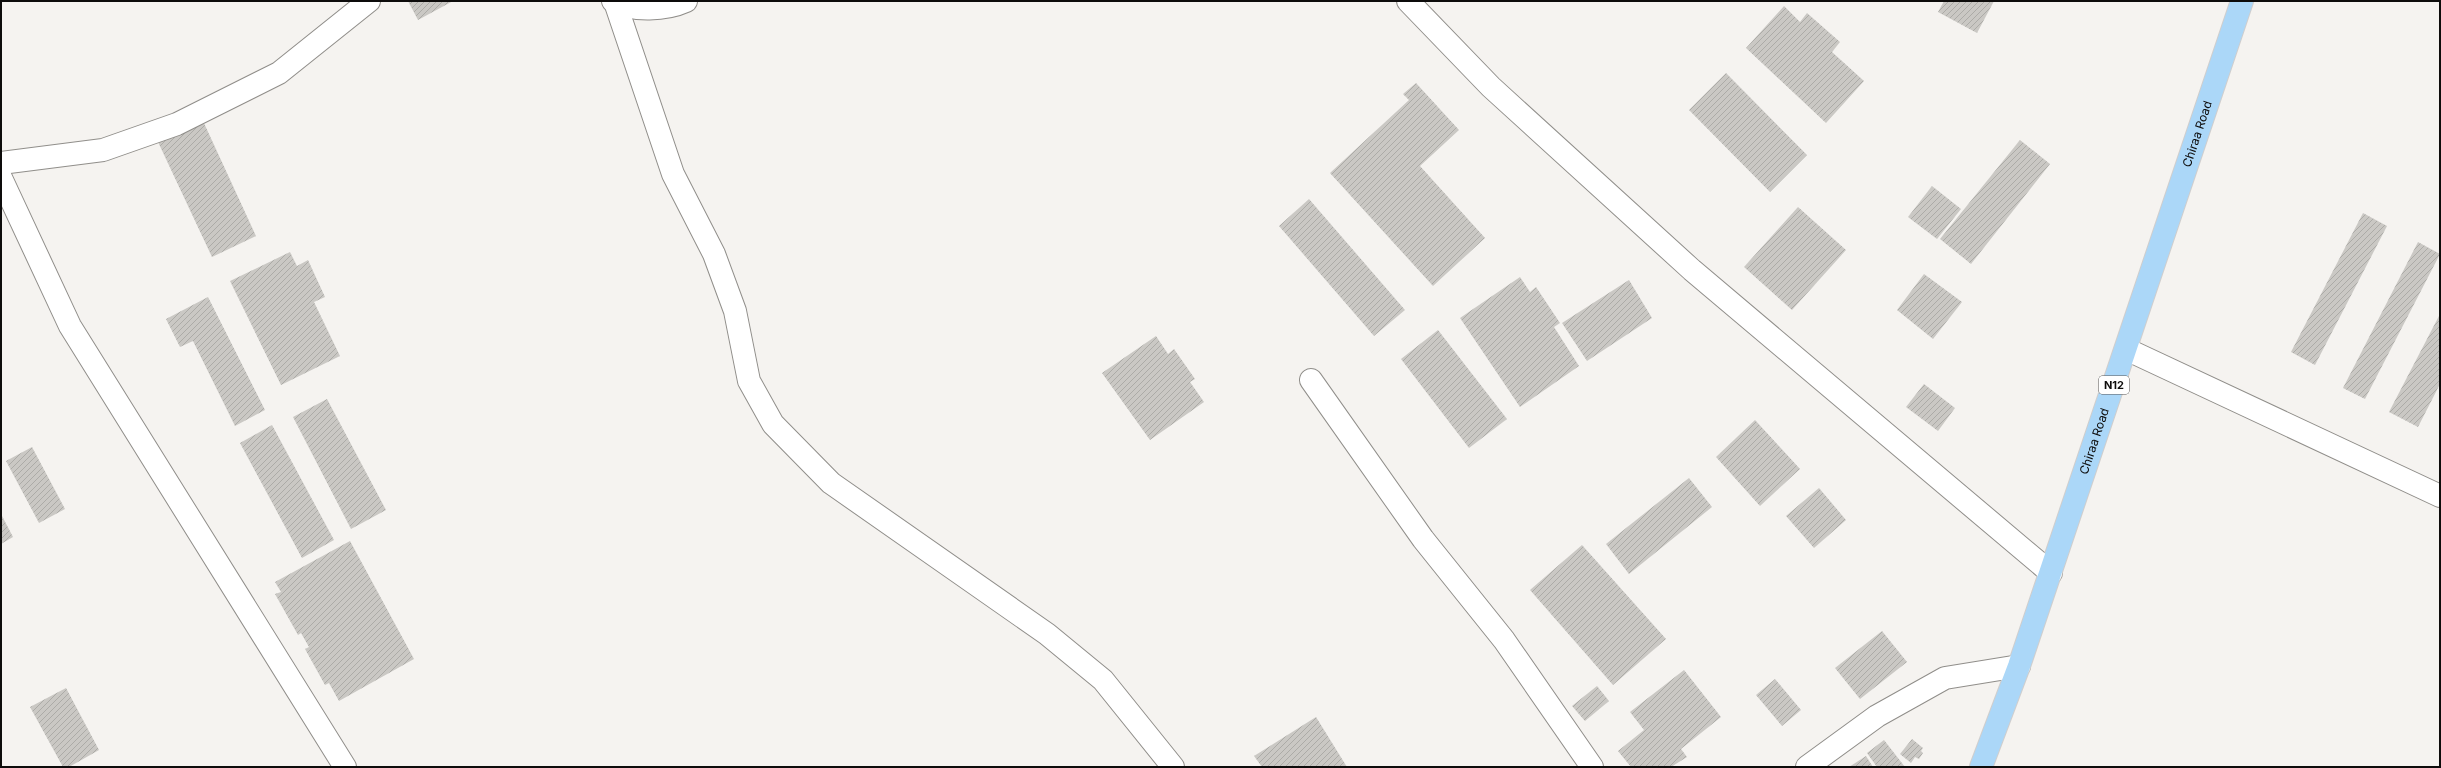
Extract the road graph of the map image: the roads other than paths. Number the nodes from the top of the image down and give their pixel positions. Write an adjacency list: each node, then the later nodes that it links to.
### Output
1 (369, 1): 6 (street)
2 (686, 1): 5 (street)
3 (1408, 1): 11 (street)
4 (2242, 1): 8 (highway, Chiraa Road / N12)
5 (614, 2): 14 (street)
6 (1, 163)
7 (1, 178): 13 (street)
8 (2126, 349): 10 (street); 11 (highway, Chiraa Road / N12)
9 (1311, 380): 15 (street)
10 (2440, 496)
11 (2050, 573): 12 (highway, Chiraa Road / N12)
12 (2019, 666): 16 (street); 17 (highway, Chiraa Road / N12)
13 (345, 767)
14 (1173, 767)
15 (1592, 767)
16 (1807, 767)
17 (1981, 767)

